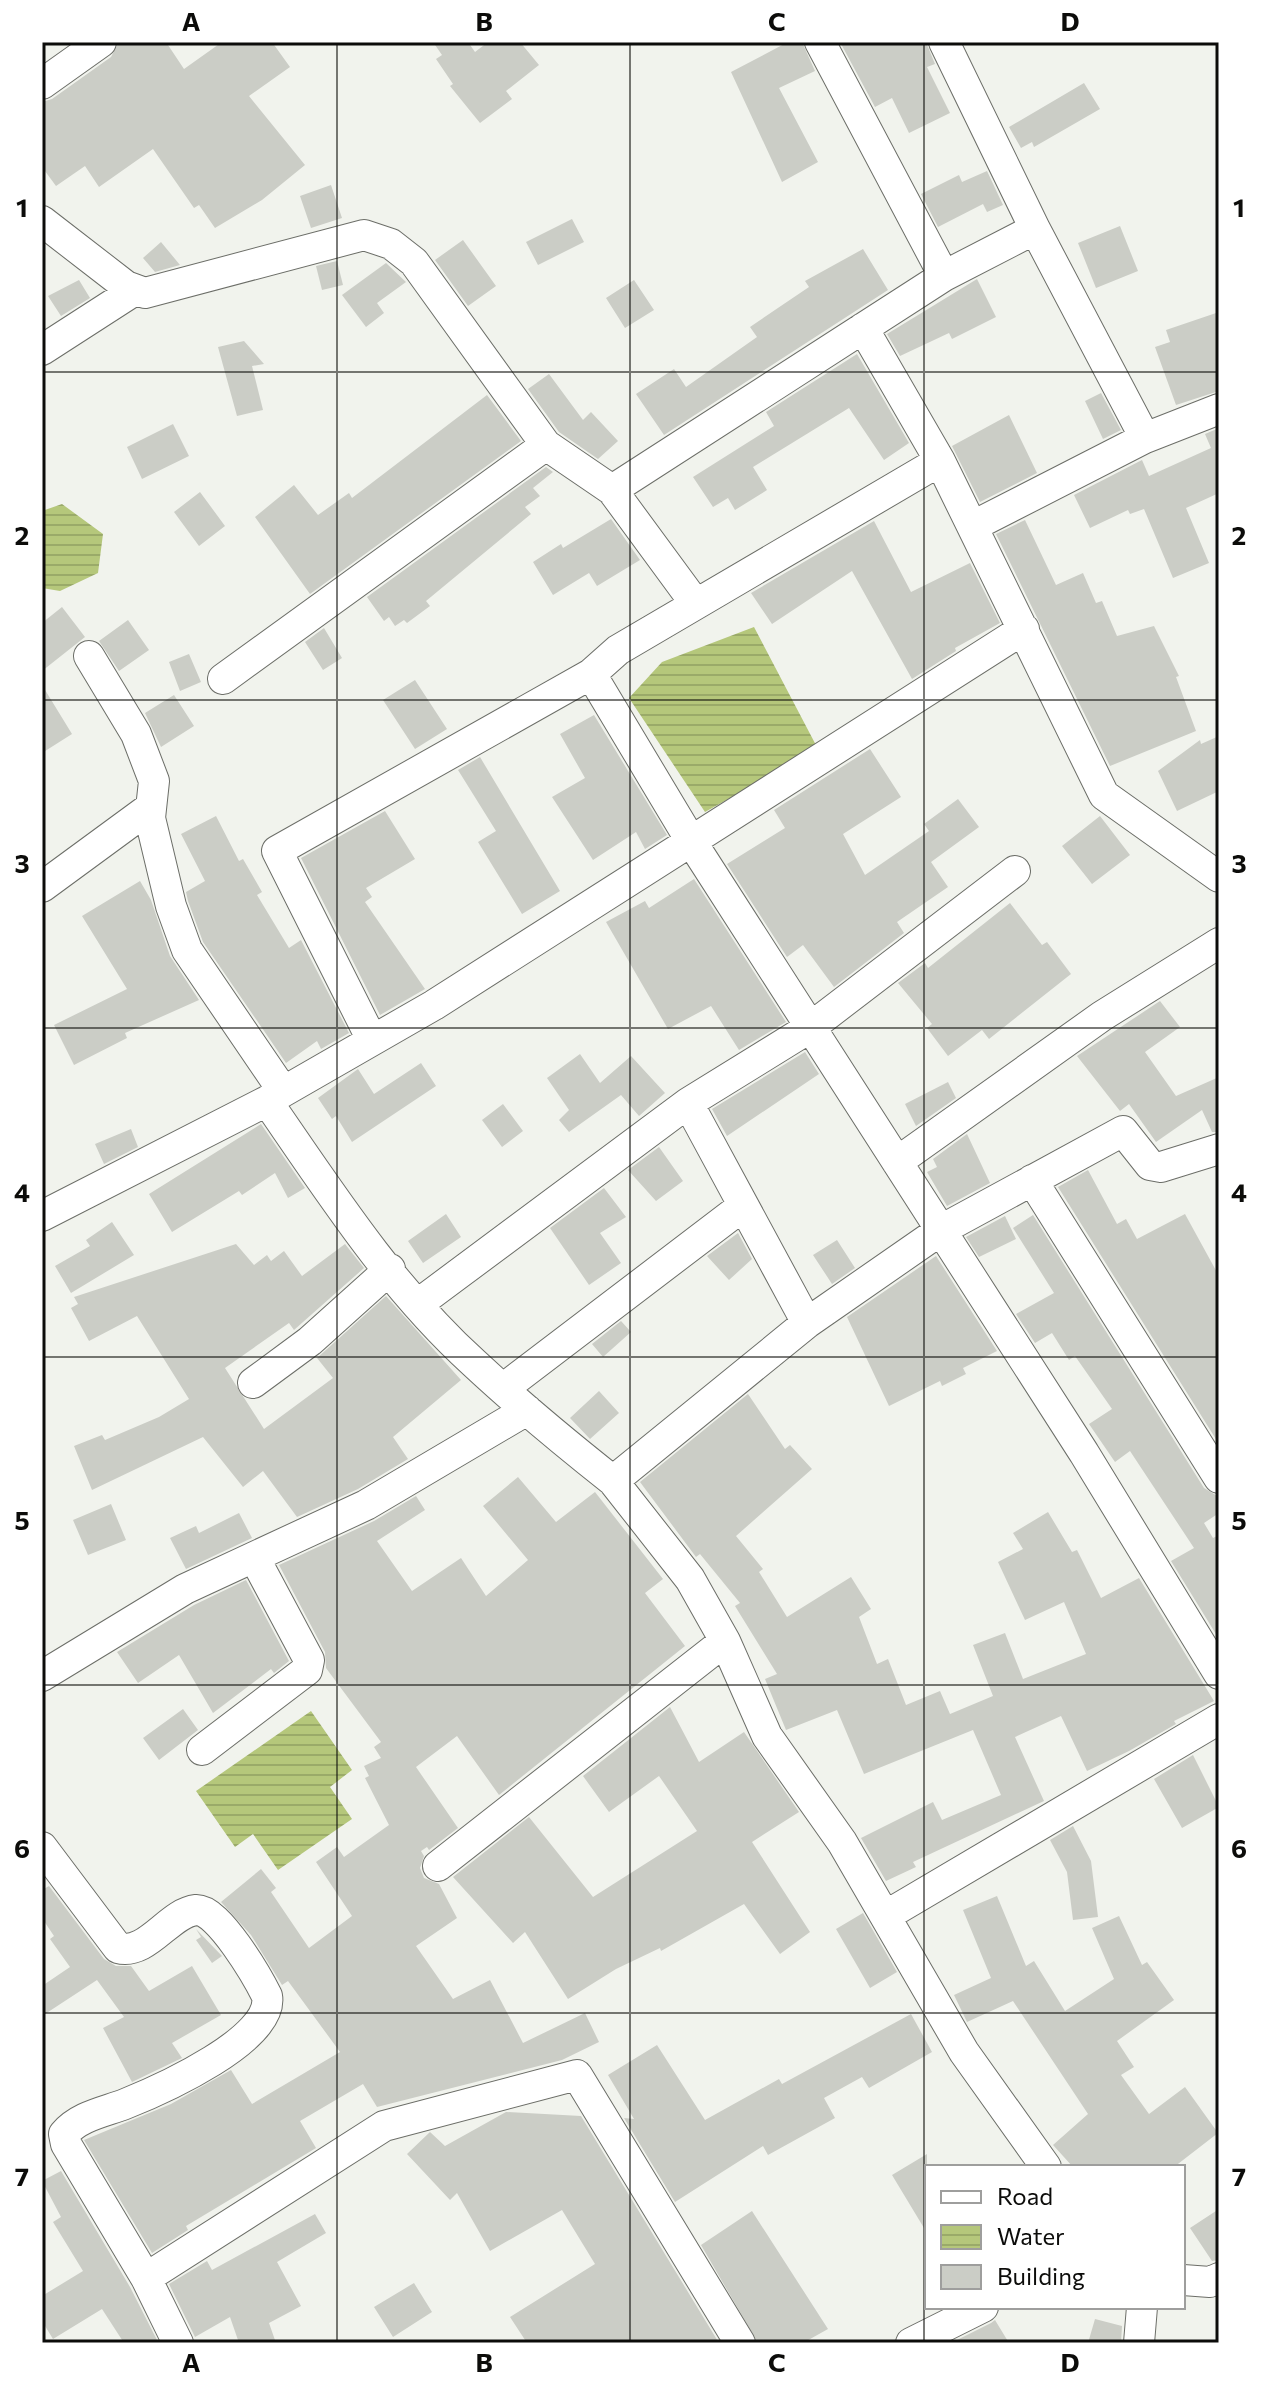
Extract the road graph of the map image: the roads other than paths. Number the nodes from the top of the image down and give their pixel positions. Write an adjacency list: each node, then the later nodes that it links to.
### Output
1 (101, 42): 4 (street)
2 (820, 42): 7 (street)
3 (944, 42): 6 (street)
4 (42, 84)
5 (42, 221): 8 (street)
6 (1035, 229): 7 (street); 12 (street)
7 (944, 276): 9 (street)
8 (135, 290): 10 (street); 13 (street)
9 (863, 328): 14 (street); 15 (street)
10 (42, 350)
11 (1219, 409): 12 (street)
12 (1145, 438): 16 (street)
13 (546, 445): 15 (street); 21 (street)
14 (940, 461): 16 (street); 17 (street)
15 (612, 490): 17 (street)
16 (973, 526): 18 (street)
17 (695, 603): 20 (street)
18 (1024, 629): 23 (street); 25 (street)
19 (89, 656): 22 (street)
20 (591, 674): 23 (street); 29 (street)
21 (223, 679)
22 (151, 807): 26 (street); 30 (street)
23 (691, 841): 28 (street); 29 (street)
24 (1015, 871): 28 (street)
25 (1219, 877)
26 (42, 887)
27 (1219, 943): 33 (street)
28 (811, 1027): 31 (street); 33 (street)
29 (372, 1040): 30 (street)
30 (275, 1096): 36 (street); 38 (street)
31 (688, 1103): 35 (street); 39 (street)
32 (1219, 1149): 34 (street)
33 (897, 1162): 37 (street)
34 (1032, 1180): 37 (street); 44 (street)
35 (743, 1206): 40 (street); 42 (street)
36 (42, 1216)
37 (941, 1230): 40 (street); 48 (street)
38 (390, 1269): 39 (street); 41 (street)
39 (418, 1304): 42 (street)
40 (807, 1323): 45 (street)
41 (253, 1383)
42 (504, 1388): 43 (street)
43 (527, 1410): 45 (street); 46 (street)
44 (1219, 1478)
45 (613, 1481): 47 (street)
46 (254, 1557): 49 (street); 51 (street)
47 (725, 1641): 53 (street); 54 (street)
48 (1218, 1671)
49 (42, 1676)
50 (1219, 1719): 54 (street)
51 (202, 1750)
52 (42, 1847): 56 (street)
53 (438, 1866)
54 (887, 1915): 55 (street)
55 (1045, 2165)
56 (146, 2278): 61 (street); 62 (street)
57 (1219, 2278): 58 (street)
58 (1185, 2280)
59 (979, 2309): 63 (street)
60 (1142, 2309): 64 (street)
61 (178, 2343)
62 (740, 2343)
63 (911, 2343)
64 (1139, 2343)

